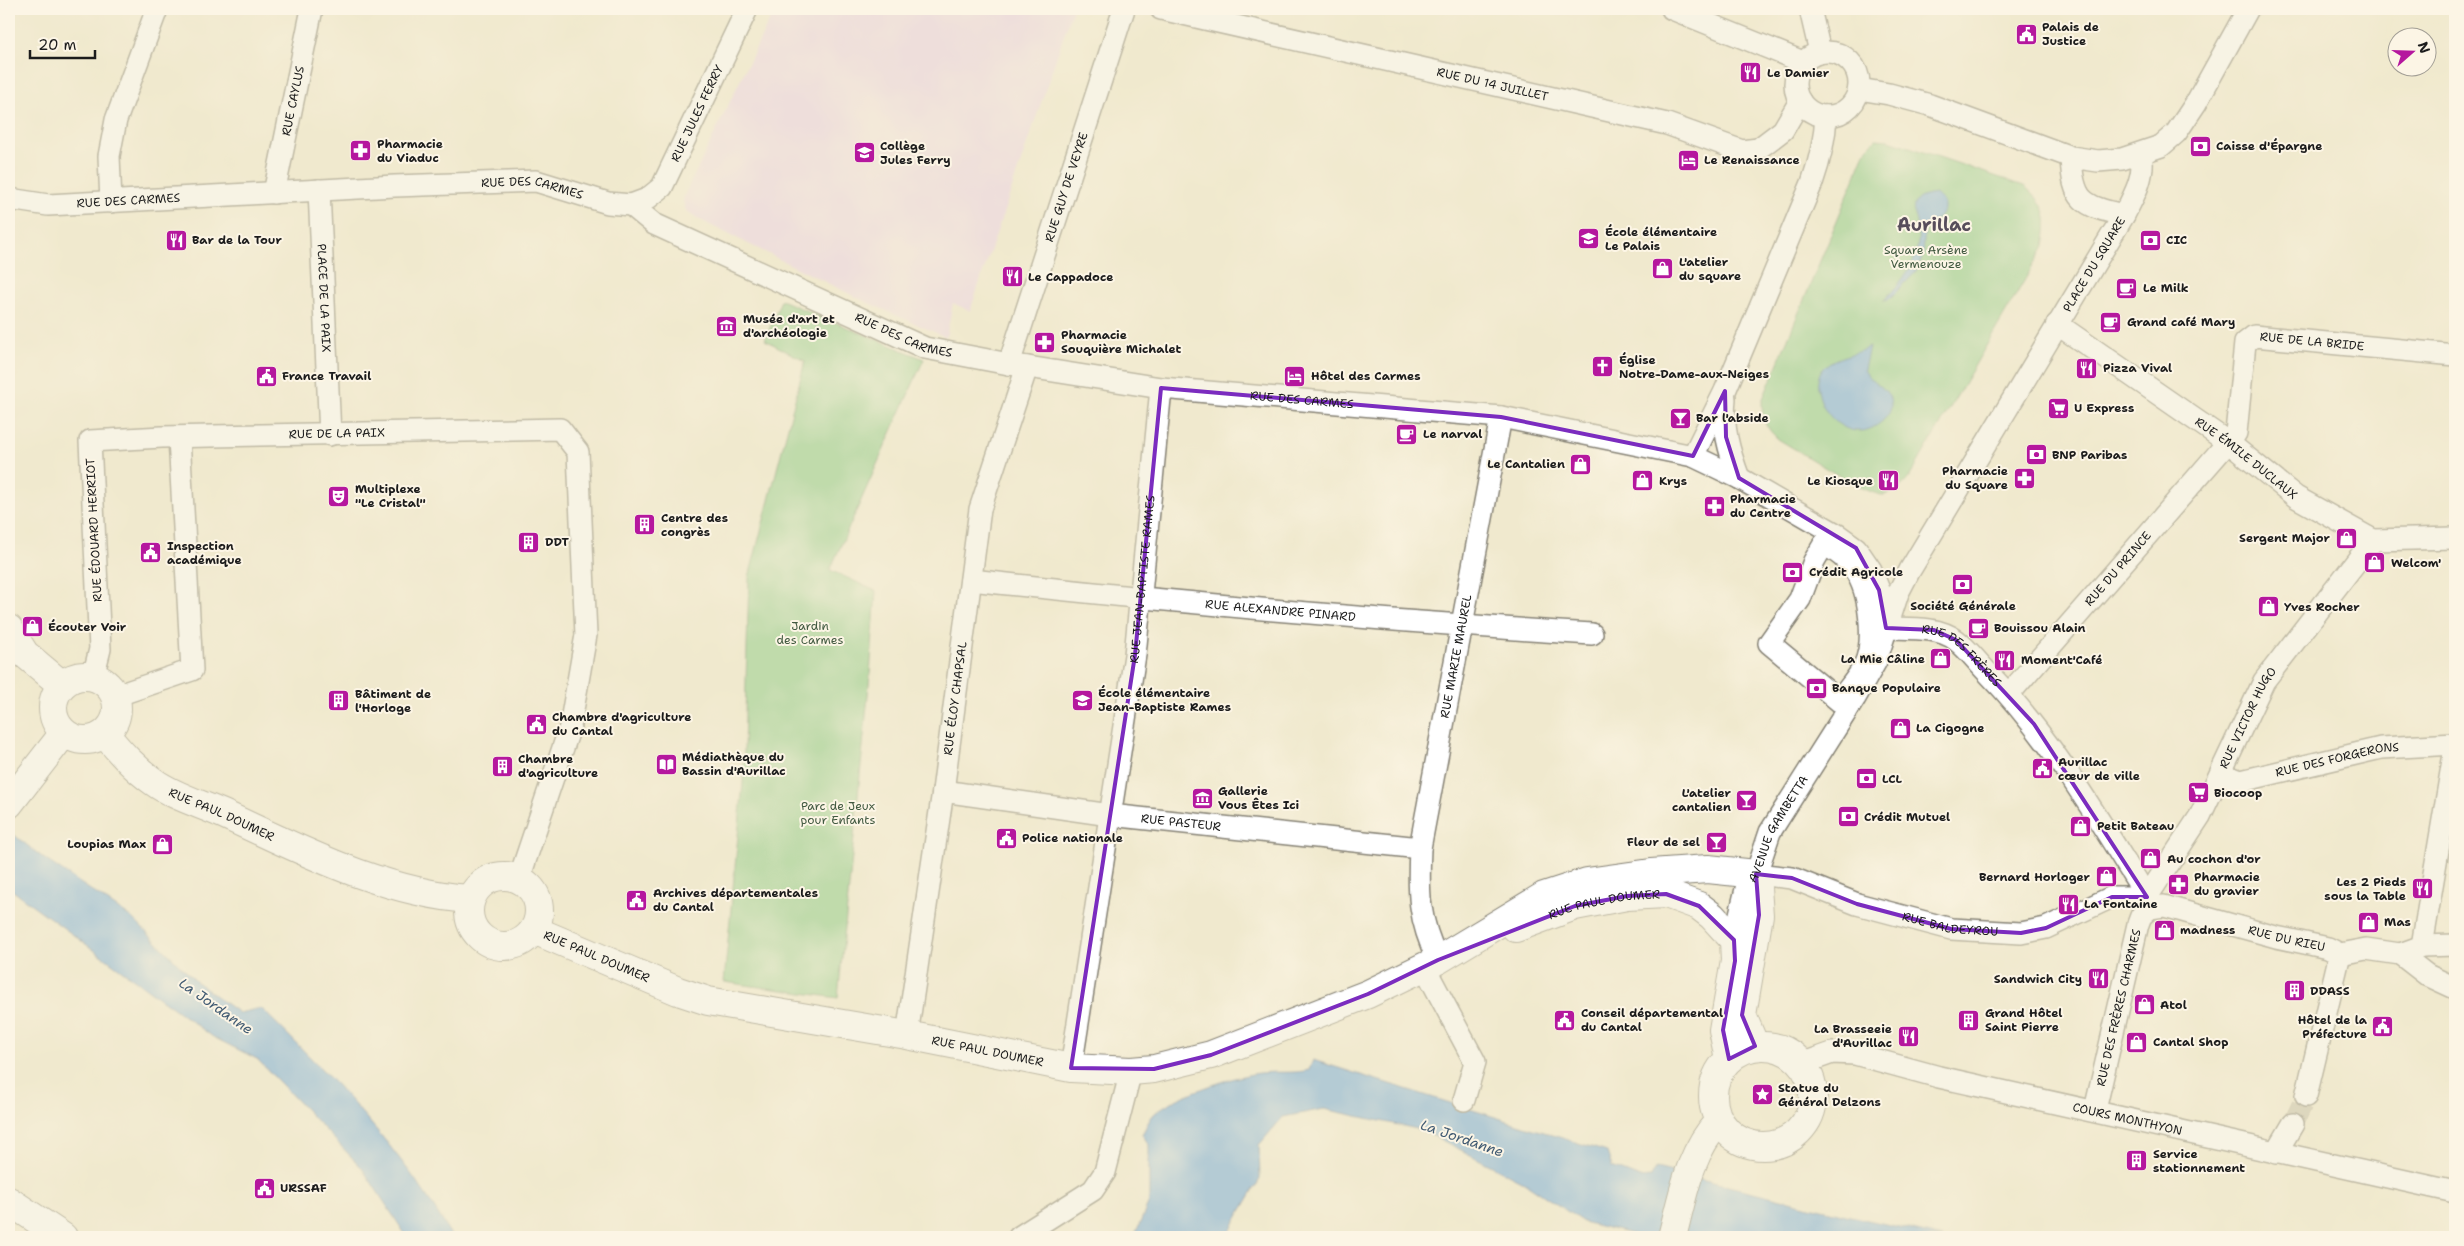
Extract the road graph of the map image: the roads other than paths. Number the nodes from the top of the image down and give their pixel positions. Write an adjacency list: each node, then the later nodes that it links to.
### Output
1 (157, 9): 18 (street)
2 (312, 9): 16 (street, RUE CAYLUS)
3 (747, 9): 19 (street, RUE JULES FERRY)
4 (1124, 9): 23 (street, RUE GUY DE VEYRE)
5 (1161, 9): 11 (street, RUE DU 14 JUILLET)
6 (1672, 9): 9 (street)
7 (1810, 9): 9 (street)
8 (2248, 9): 13 (street)
9 (1811, 57): 10 (street); 11 (street)
10 (1859, 89): 12 (street); 14 (street)
11 (1800, 101): 12 (street)
12 (1826, 116): 25 (street)
13 (2141, 154): 14 (street); 20 (street, PLACE DU SQUARE)
14 (2071, 157): 20 (street)
15 (319, 190): 16 (street, RUE DES CARMES); 19 (street, RUE DES CARMES); 27 (street, PLACE DE LA PAIX)
16 (274, 193): 18 (street, RUE DES CARMES)
17 (9, 199): 18 (street, RUE DES CARMES)
18 (111, 202)
19 (632, 205): 23 (street, RUE DES CARMES)
20 (2124, 215): 21 (street, PLACE DU SQUARE)
21 (2058, 324): 29 (street, RUE ÉMILE DUCLAUX); 37 (street, PLACE DU SQUARE)
22 (2455, 355): 29 (street, RUE DE LA BRIDE)
23 (1018, 365): 24 (street, RUE DES CARMES); 34 (street, RUE ÉLOY CHAPSAL)
24 (1161, 388): 26 (street, RUE DES CARMES); 35 (street, RUE JEAN-BAPTISTE RAMES)
25 (1725, 391): 30 (street); 31 (street)
26 (1501, 417): 30 (street, RUE DES CARMES); 36 (street, RUE MARIE MAUREL)
27 (330, 435): 28 (street, RUE DE LA PAIX); 56 (street, RUE DE LA PAIX)
28 (179, 438): 42 (street, RUE ÉDOUARD HERRIOT); 45 (street)
29 (2229, 443): 33 (street, RUE ÉMILE DUCLAUX); 44 (street, RUE DU PRINCE)
30 (1693, 456): 31 (street)
31 (1739, 478): 37 (street)
32 (2455, 538): 33 (street)
33 (2373, 540): 50 (street, RUE VICTOR HUGO)
34 (971, 580): 35 (street, RUE ALEXANDRE PINARD); 51 (street, RUE ÉLOY CHAPSAL)
35 (1140, 599): 36 (street, RUE ALEXANDRE PINARD); 53 (street, RUE JEAN-BAPTISTE RAMES)
36 (1461, 626): 39 (street, RUE ALEXANDRE PINARD); 54 (street, RUE MARIE MAUREL)
37 (1886, 628): 44 (street, RUE DES FRÈRES); 55 (street, AVENUE GAMBETTA)
38 (9, 629): 43 (main road)
39 (1592, 634)
40 (1769, 643): 40 (street)
41 (9, 658): 43 (main road)
42 (93, 677): 43 (main road); 45 (main road)
43 (59, 690): 46 (main road)
44 (2009, 694): 58 (street, RUE DES FRÈRES)
45 (115, 696): 47 (main road)
46 (64, 733): 47 (main road); 52 (main road)
47 (105, 734): 57 (main road, RUE PAUL DOUMER)
48 (2455, 744): 50 (street, RUE DES FORGERONS)
49 (2455, 748): 62 (street)
50 (2222, 774): 58 (street, RUE VICTOR HUGO)
51 (943, 791): 53 (street, RUE PASTEUR); 67 (street, RUE ÉLOY CHAPSAL)
52 (9, 804)
53 (1110, 814): 54 (street, RUE PASTEUR); 71 (street, RUE JEAN-BAPTISTE RAMES)
54 (1420, 848): 65 (street, RUE MARIE MAUREL)
55 (1756, 874): 58 (street, RUE BALDEYROU); 60 (street); 65 (main road, RUE PAUL DOUMER); 68 (main road, AVENUE GAMBETTA)
56 (519, 879): 57 (main road); 59 (main road)
57 (470, 900): 59 (main road)
58 (2148, 902): 63 (street, RUE DU RIEU); 75 (street, RUE DES FRÈRES CHARMES)
59 (534, 930): 67 (main road, RUE PAUL DOUMER)
60 (1734, 940): 65 (main road, RUE PAUL DOUMER); 69 (main road)
61 (2455, 945): 62 (street, RUE DU RIEU)
62 (2422, 946): 64 (street, RUE DU RIEU)
63 (2340, 954): 64 (street, RUE DU RIEU); 73 (street)
64 (2400, 954): 66 (street)
65 (1431, 964): 72 (main road, RUE PAUL DOUMER); 74 (street, RUE MARIE MAUREL)
66 (2455, 988)
67 (907, 1035): 71 (main road, RUE PAUL DOUMER)
68 (1755, 1046): 69 (main road); 70 (main road)
69 (1729, 1059): 76 (main road)
70 (1802, 1064): 75 (street, COURS MONTHYON); 76 (main road)
71 (1071, 1068): 72 (main road, RUE PAUL DOUMER)
72 (1131, 1071): 82 (street)
73 (2306, 1096)
74 (1464, 1100)
75 (2095, 1110): 78 (street, COURS MONTHYON)
76 (1719, 1121): 83 (main road)
77 (2293, 1124): 78 (street)
78 (2276, 1153): 79 (street, COURS MONTHYON)
79 (2455, 1192)
80 (9, 1201): 81 (main road)
81 (63, 1237)
82 (1019, 1237)
83 (1672, 1237)

